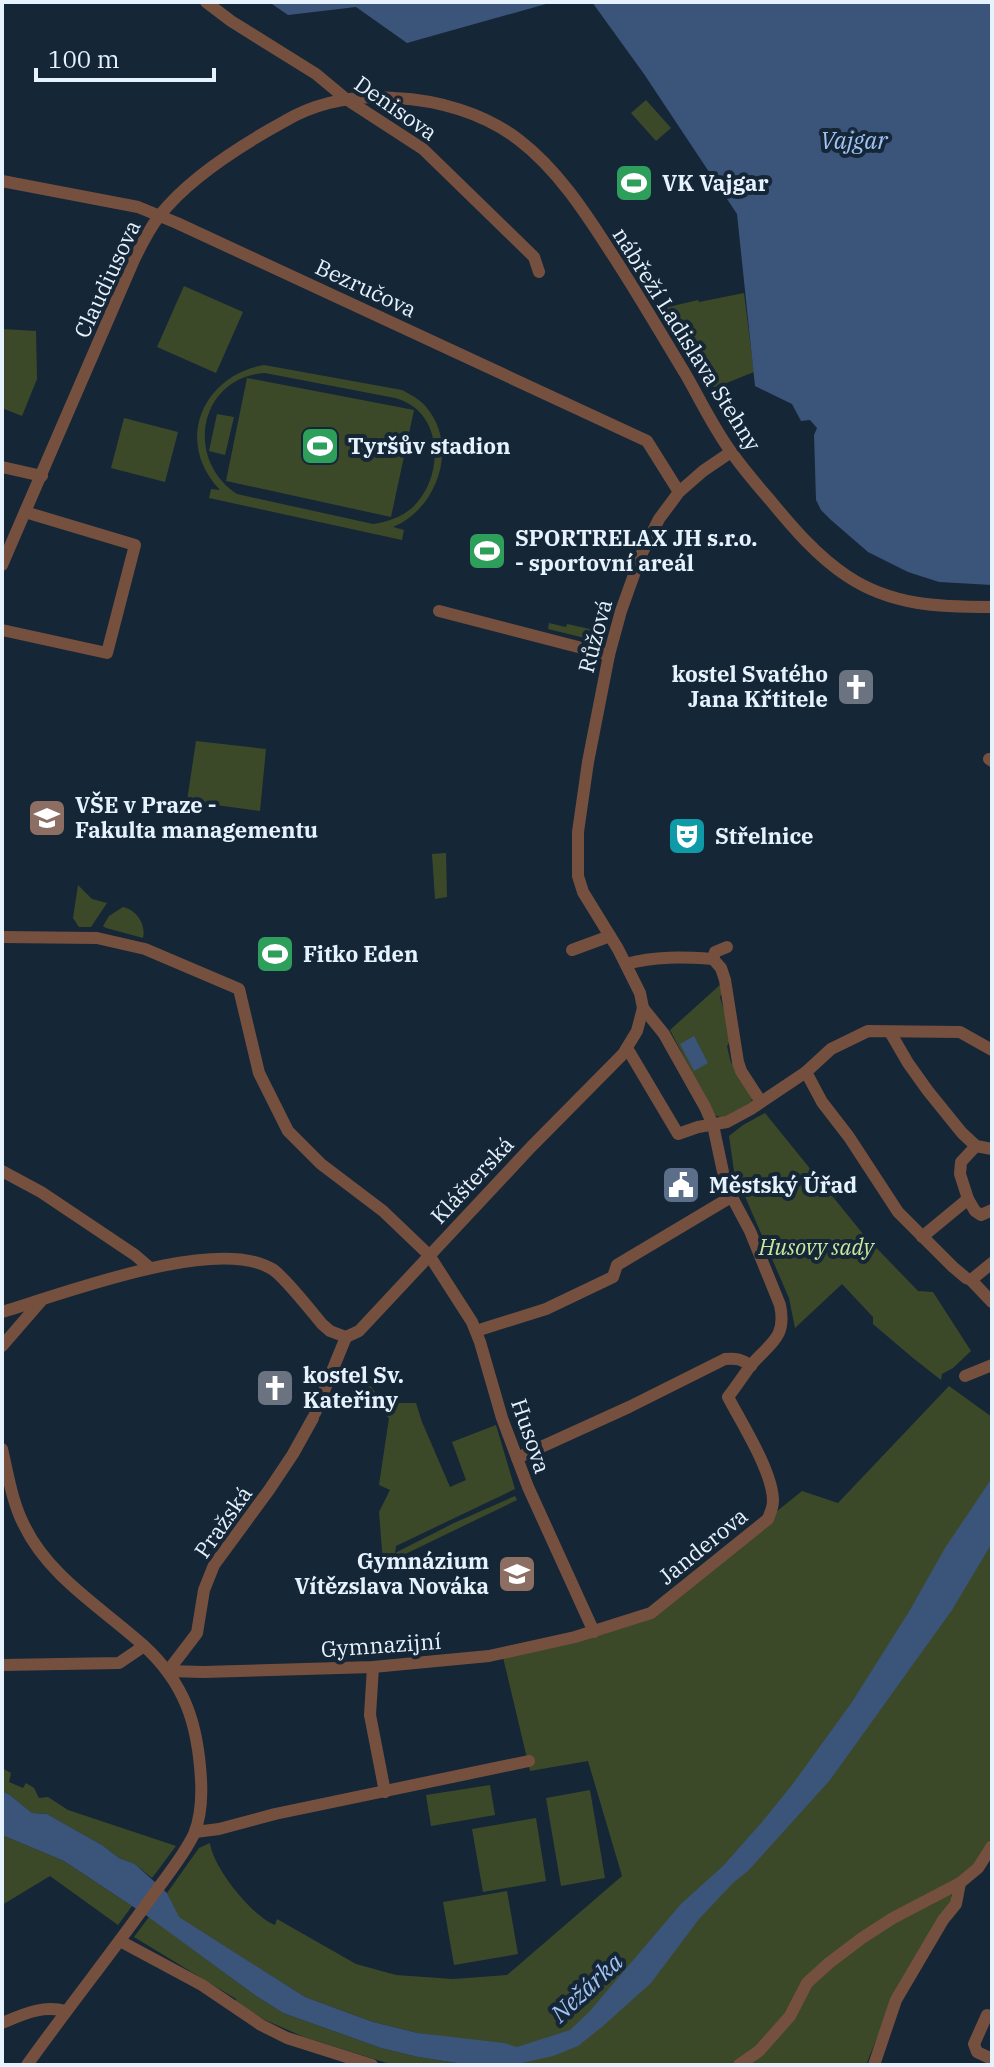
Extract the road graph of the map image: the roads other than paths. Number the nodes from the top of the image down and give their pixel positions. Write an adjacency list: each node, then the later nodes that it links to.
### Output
1 (206, 2): 2 (street, Denisova)
2 (346, 99): 4 (street, Claudiusova); 5 (street, Denisova); 6 (street, nábřeží Ladislava Stehny)
3 (2, 181): 4 (street, Bezručova)
4 (160, 215): 8 (street, Claudiusova); 9 (street, Bezručova)
5 (539, 272)
6 (731, 452): 9 (street, Růžová); 12 (street, nábřeží Ladislava Stehny)
7 (2, 467): 8 (street)
8 (42, 476): 10 (street, Claudiusova)
9 (679, 492): 15 (street, Růžová)
10 (25, 512): 11 (street, Claudiusova); 14 (street)
11 (2, 565)
12 (992, 607)
13 (439, 611): 15 (street)
14 (2, 630)
15 (609, 655): 16 (street, Růžová)
16 (610, 936): 19 (street); 21 (street, Růžová)
17 (2, 937): 36 (street, Husova)
18 (727, 947): 20 (street)
19 (572, 950)
20 (713, 959): 21 (street); 27 (street)
21 (626, 964): 22 (street, Růžová)
22 (643, 1008): 24 (street); 28 (street, Janderova)
23 (890, 1032): 25 (street); 26 (street); 29 (street)
24 (627, 1048): 28 (street); 36 (street, Klášterská)
25 (991, 1048)
26 (806, 1072): 27 (street); 35 (street)
27 (761, 1102): 28 (street)
28 (713, 1125): 32 (street, Janderova)
29 (976, 1146): 30 (street); 33 (street)
30 (992, 1149)
31 (2, 1171): 38 (street)
32 (731, 1197): 43 (street); 47 (street, Janderova)
33 (968, 1199): 34 (street); 35 (street)
34 (991, 1213)
35 (922, 1237): 39 (street)
36 (429, 1255): 43 (street, Husova); 44 (street, Klášterská)
37 (992, 1263): 39 (street)
38 (149, 1267): 40 (street); 44 (street)
39 (971, 1280): 41 (street)
40 (41, 1301): 42 (street); 45 (street)
41 (992, 1302)
42 (2, 1312)
43 (476, 1331): 50 (street, Husova)
44 (346, 1337): 55 (street, Pražská)
45 (2, 1346)
46 (992, 1365): 48 (street)
47 (751, 1366): 50 (street); 51 (street, Janderova)
48 (965, 1376)
49 (2, 1449): 52 (street)
50 (517, 1458): 51 (street, Husova)
51 (594, 1632): 54 (street, Gymnazijní)
52 (144, 1646): 53 (street); 55 (street)
53 (2, 1665)
54 (373, 1667): 55 (street, Gymnazijní); 57 (street)
55 (168, 1671): 58 (street)
56 (529, 1761): 57 (street)
57 (385, 1792): 58 (street)
58 (195, 1832): 61 (street)
59 (992, 1846): 60 (street)
60 (960, 1883): 68 (street); 69 (street)
61 (122, 1938): 62 (street); 67 (street)
62 (66, 2011): 64 (street); 66 (street)
63 (992, 2017): 65 (street)
64 (2, 2023)
65 (992, 2059)
66 (27, 2065)
67 (372, 2065)
68 (739, 2065)
69 (874, 2065)

